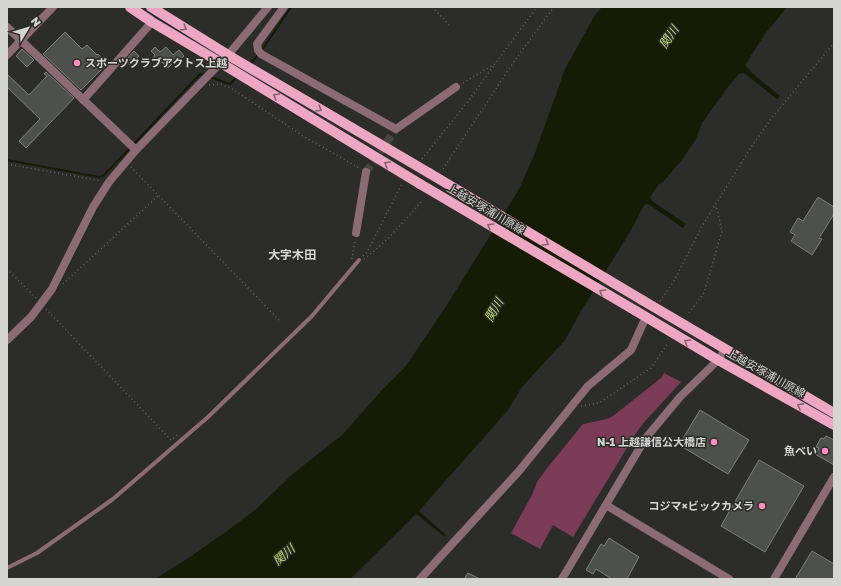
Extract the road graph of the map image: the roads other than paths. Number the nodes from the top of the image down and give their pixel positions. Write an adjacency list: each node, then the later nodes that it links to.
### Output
1 (53, 7): 8 (street)
2 (130, 7): 6 (main road, 上越安塚浦川原線)
3 (151, 7): 10 (main road, 上越安塚浦川原線, one-way to 10)
4 (268, 7): 10 (street)
5 (284, 7): 12 (street)
6 (152, 22): 11 (main road, 上越安塚浦川原線); 13 (street)
7 (7, 27): 8 (street)
8 (21, 40): 9 (street); 13 (street)
9 (7, 55)
10 (228, 55): 11 (street); 20 (main road, 上越安塚浦川原線, one-way to 20, bridge)
11 (221, 63): 14 (street); 18 (main road, 上越安塚浦川原線, one-way to 11, bridge)
12 (456, 87)
13 (82, 100): 14 (street)
14 (136, 150): 19 (street)
15 (366, 172): 16 (street)
16 (356, 233)
17 (358, 260): 26 (lane)
18 (646, 318): 21 (main road, 上越安塚浦川原線, one-way to 18); 27 (street)
19 (7, 340)
20 (725, 350): 21 (street); 22 (main road, 上越安塚浦川原線)
21 (718, 360): 23 (main road, 上越安塚浦川原線, one-way to 21); 25 (street)
22 (834, 413)
23 (834, 425)
24 (834, 477): 30 (street)
25 (606, 505): 28 (street); 29 (street)
26 (7, 568)
27 (420, 579)
28 (562, 579)
29 (730, 579)
30 (774, 579)

